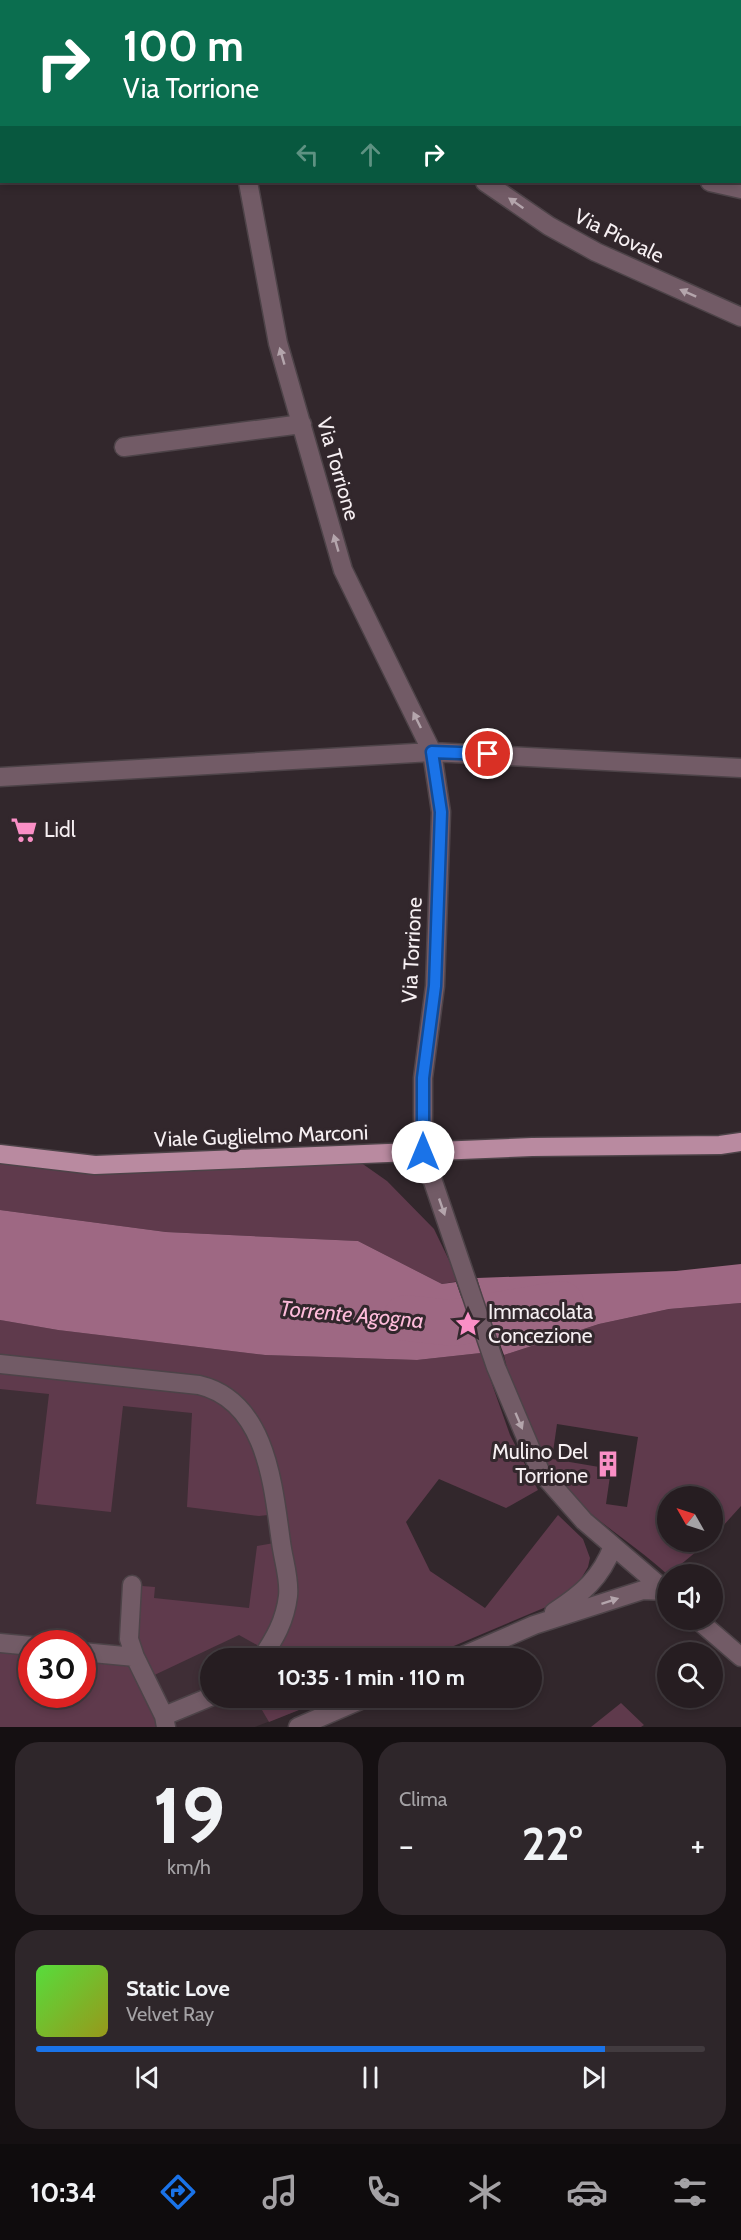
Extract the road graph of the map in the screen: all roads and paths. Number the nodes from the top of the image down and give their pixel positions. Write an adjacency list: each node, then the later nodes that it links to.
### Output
1 (249, 183): 6 (street, Via Torrione, one-way to 1)
2 (486, 183): 5 (street, Via Piovale, one-way to 2)
3 (714, 183): 4 (street)
4 (741, 189)
5 (741, 317)
6 (302, 424): 7 (street); 8 (street, Via Torrione, one-way to 6)
7 (124, 447)
8 (432, 752): 9 (street); 10 (street); 12 (street, Via Torrione)
9 (741, 768)
10 (0, 777)
11 (741, 1142): 12 (main road, Viale Guglielmo Marconi)
12 (423, 1152): 13 (main road, Viale Guglielmo Marconi); 15 (street, Via Torrione, one-way to 15)
13 (0, 1154)
14 (0, 1364): 23 (street)
15 (613, 1546): 16 (street, Via Torrione); 19 (street)
16 (657, 1584)
17 (132, 1585): 26 (street)
18 (657, 1591): 19 (street, one-way to 18)
19 (534, 1625): 24 (street)
20 (709, 1630): 27 (street)
21 (0, 1643): 22 (street)
22 (18, 1645)
23 (268, 1648)
24 (481, 1648)
25 (96, 1653): 26 (street)
26 (135, 1657): 30 (street)
27 (741, 1658)
28 (200, 1703): 30 (street)
29 (342, 1708): 31 (street)
30 (165, 1722)
31 (298, 1727)

